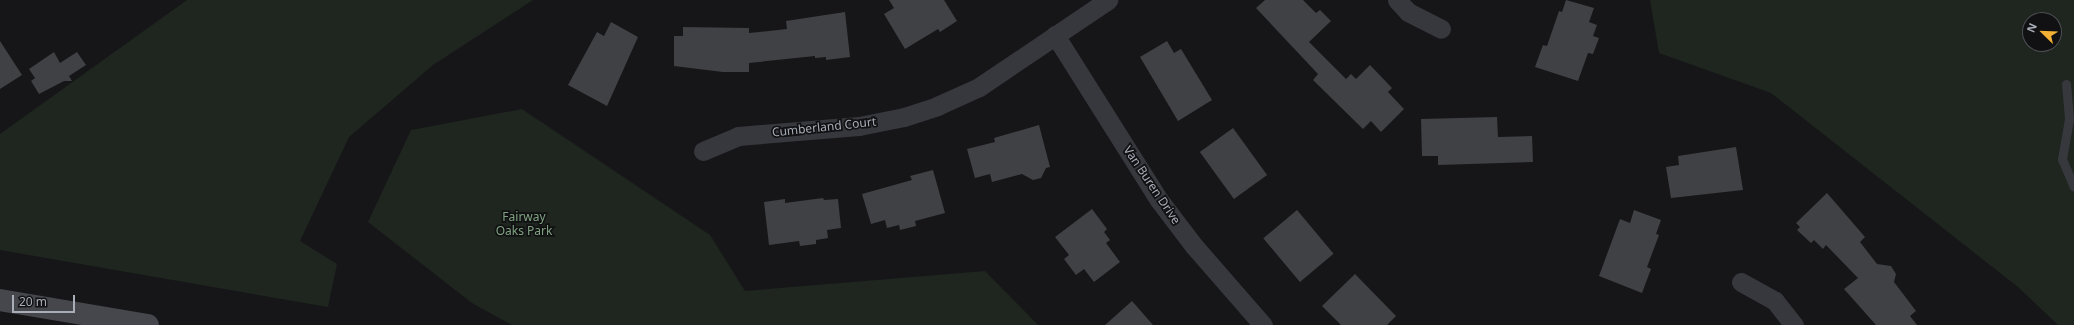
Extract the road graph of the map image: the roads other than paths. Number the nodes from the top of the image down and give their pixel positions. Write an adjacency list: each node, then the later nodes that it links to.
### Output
1 (1108, 0): 4 (street, Cumberland Court)
2 (1397, 0): 3 (street)
3 (1441, 29)
4 (1055, 35): 6 (street, Cumberland Court); 11 (street, Van Buren Drive)
5 (2066, 84): 7 (lane)
6 (703, 152)
7 (2074, 187)
8 (1741, 282): 12 (street)
9 (0, 300): 10 (main road)
10 (148, 325)
11 (1263, 325)
12 (1794, 325)

